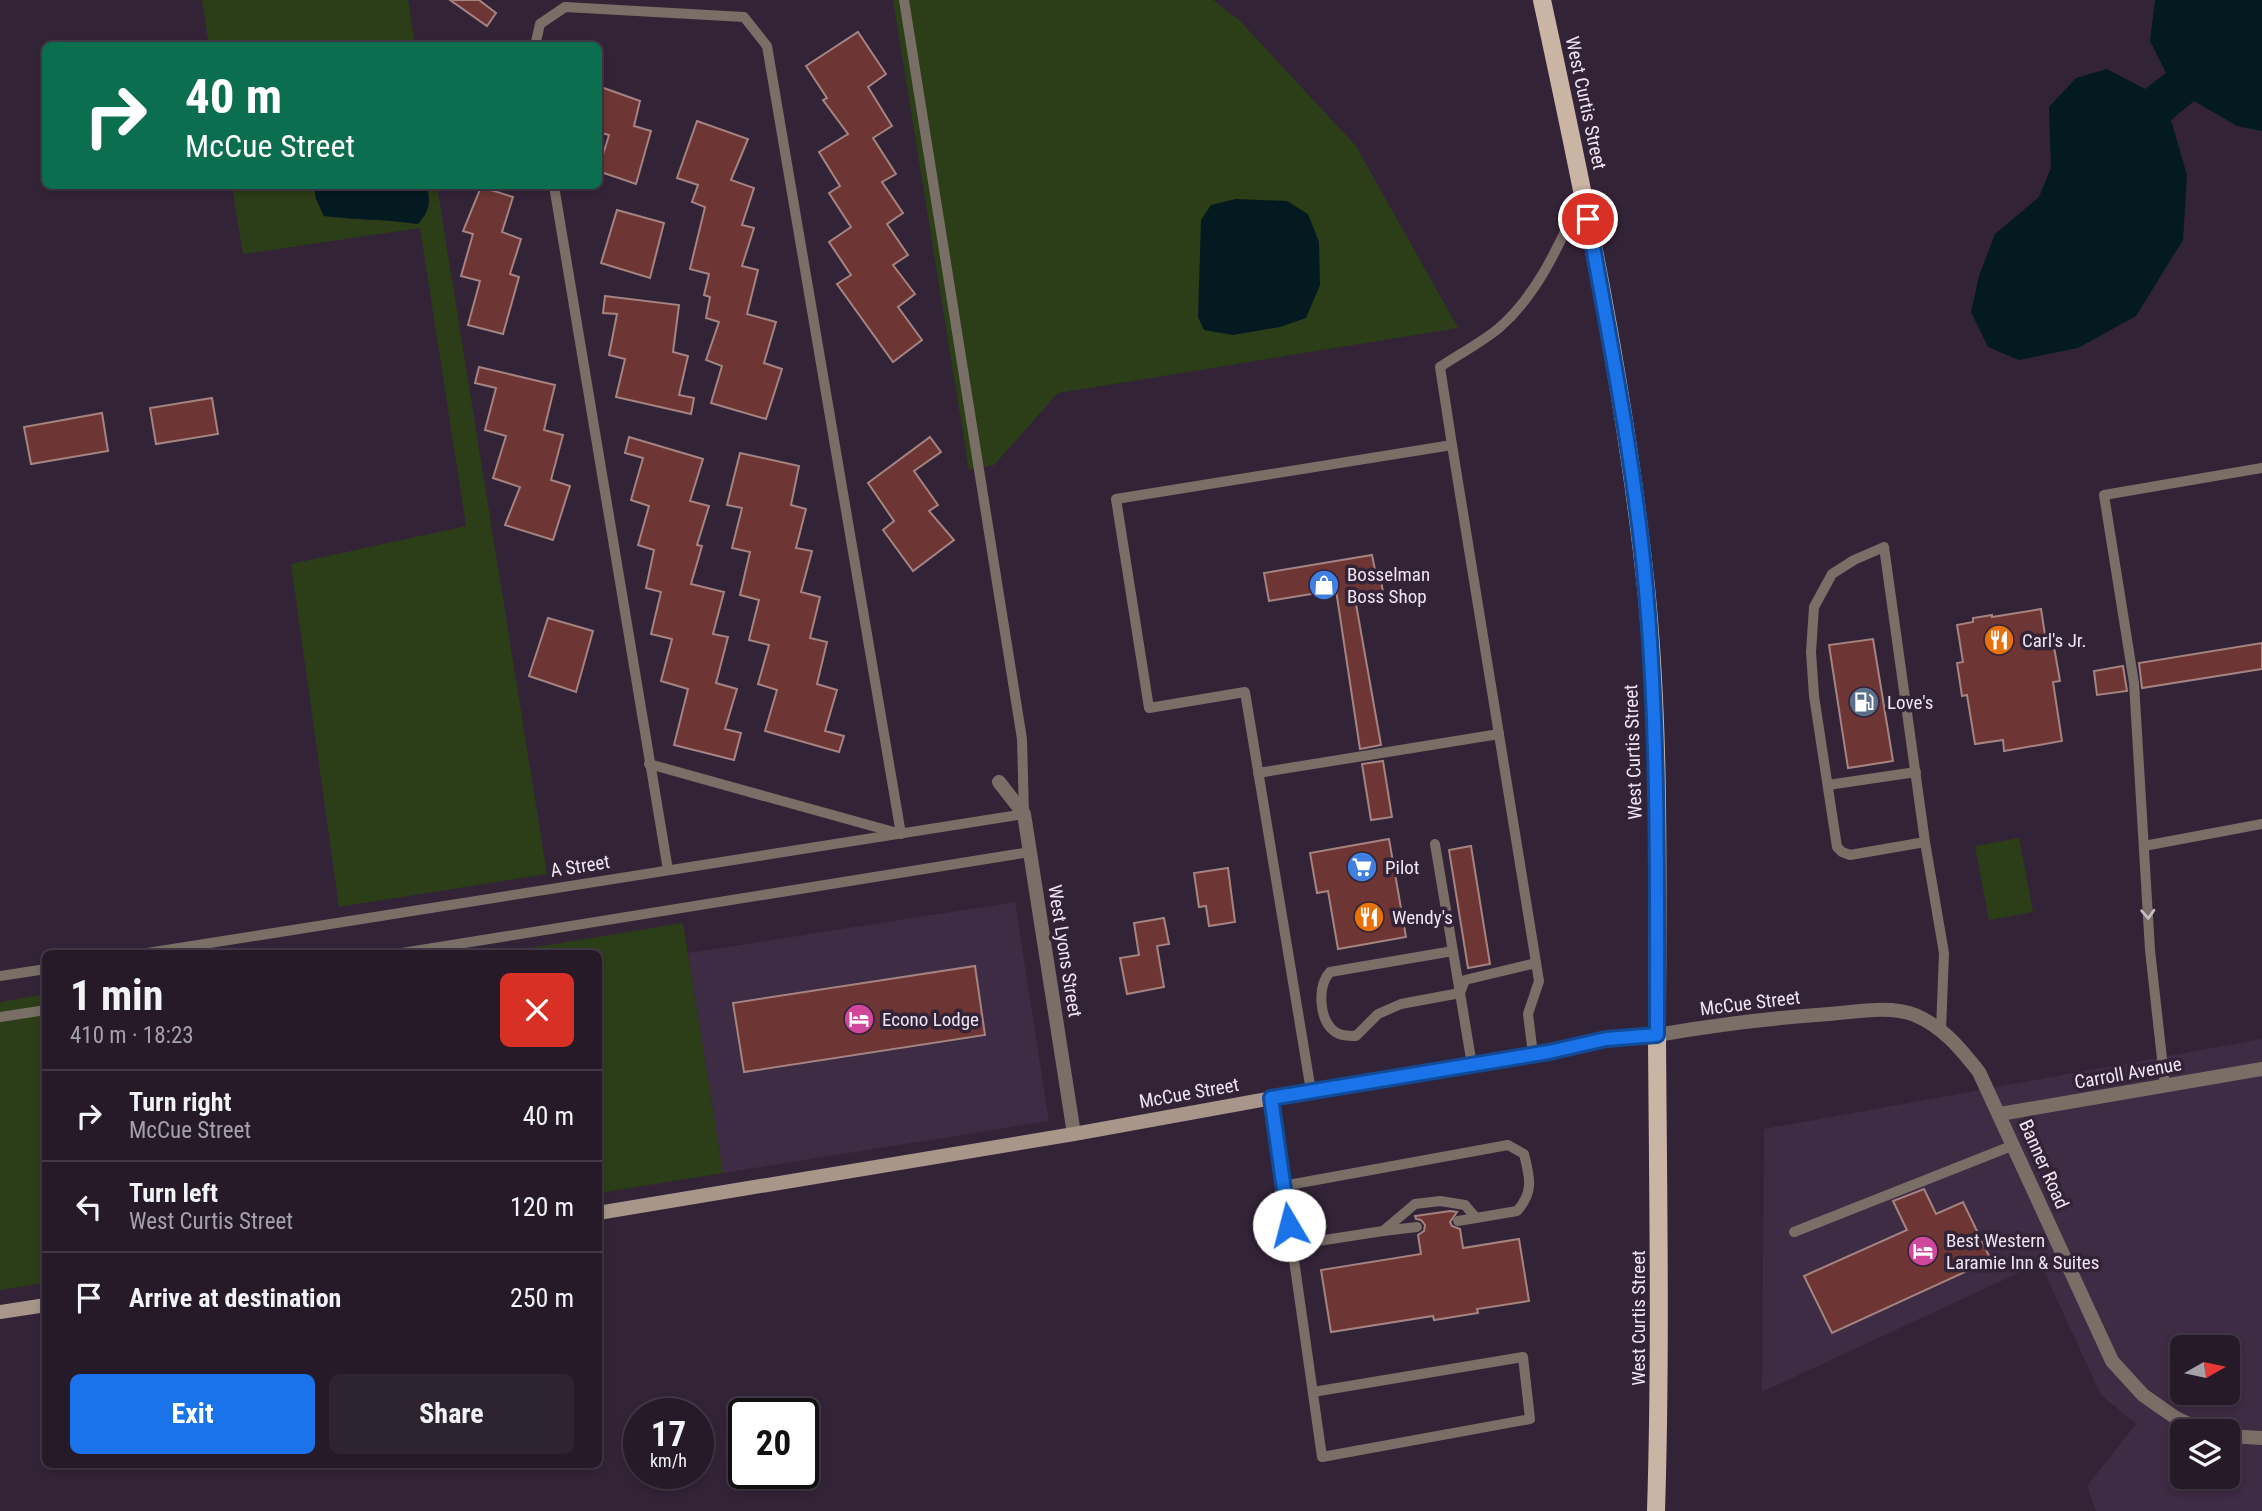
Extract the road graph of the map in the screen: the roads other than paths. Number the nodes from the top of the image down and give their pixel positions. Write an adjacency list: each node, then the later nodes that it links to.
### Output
1 (904, 0): 15 (lane)
2 (1542, 0): 6 (main road, West Curtis Street)
3 (624, 5): 4 (lane); 17 (lane)
4 (536, 42)
5 (554, 189): 10 (lane)
6 (1583, 194): 7 (lane); 34 (main road, West Curtis Street)
7 (1452, 445): 9 (lane); 12 (lane)
8 (2262, 468): 20 (lane)
9 (1499, 734): 12 (lane); 26 (lane)
10 (649, 764): 17 (lane); 22 (lane)
11 (1916, 772): 14 (lane); 14 (lane); 18 (lane)
12 (1258, 773): 39 (lane)
13 (999, 782): 15 (street, West Lyons Street)
14 (1828, 785): 18 (lane)
15 (1024, 814): 17 (lane, A Street); 21 (street, West Lyons Street)
16 (2262, 824): 20 (lane)
17 (901, 834): 22 (lane, A Street)
18 (1925, 842): 33 (lane)
19 (1435, 844): 25 (lane)
20 (2144, 846): 38 (lane, one-way to 38)
21 (1030, 852): 24 (lane); 42 (street, West Lyons Street)
22 (668, 870): 23 (lane, A Street)
23 (166, 950)
24 (421, 950)
25 (1453, 951): 29 (lane); 29 (lane)
26 (1536, 963): 29 (lane); 35 (lane)
27 (42, 970): 28 (lane)
28 (0, 976)
29 (1460, 993): 36 (lane)
30 (42, 1011): 32 (lane)
31 (1913, 1014): 33 (street, Banner Road); 34 (street, McCue Street)
32 (0, 1017)
33 (1941, 1030): 41 (street, Banner Road)
34 (1657, 1035): 35 (main road, McCue Street); 58 (main road, West Curtis Street)
35 (1533, 1054): 36 (main road, McCue Street)
36 (1472, 1065): 39 (main road, McCue Street)
37 (2262, 1069): 38 (street, Carroll Avenue)
38 (2165, 1086): 41 (street, Carroll Avenue)
39 (1311, 1091): 40 (main road, McCue Street)
40 (1271, 1098): 42 (main road, McCue Street); 44 (lane)
41 (2000, 1114): 43 (street, Banner Road)
42 (1074, 1134): 45 (main road, McCue Street)
43 (2014, 1145): 50 (lane); 55 (street, Banner Road)
44 (1283, 1186): 46 (lane); 51 (lane)
45 (602, 1212)
46 (1476, 1218): 47 (lane); 49 (lane)
47 (1458, 1221)
48 (1417, 1227): 49 (lane)
49 (1383, 1231): 51 (lane)
50 (1794, 1232)
51 (1292, 1245): 54 (lane)
52 (42, 1306): 53 (main road)
53 (0, 1312)
54 (1313, 1392): 54 (lane)
55 (2178, 1419)
56 (2240, 1437): 57 (street)
57 (2262, 1438)
58 (1656, 1511)

